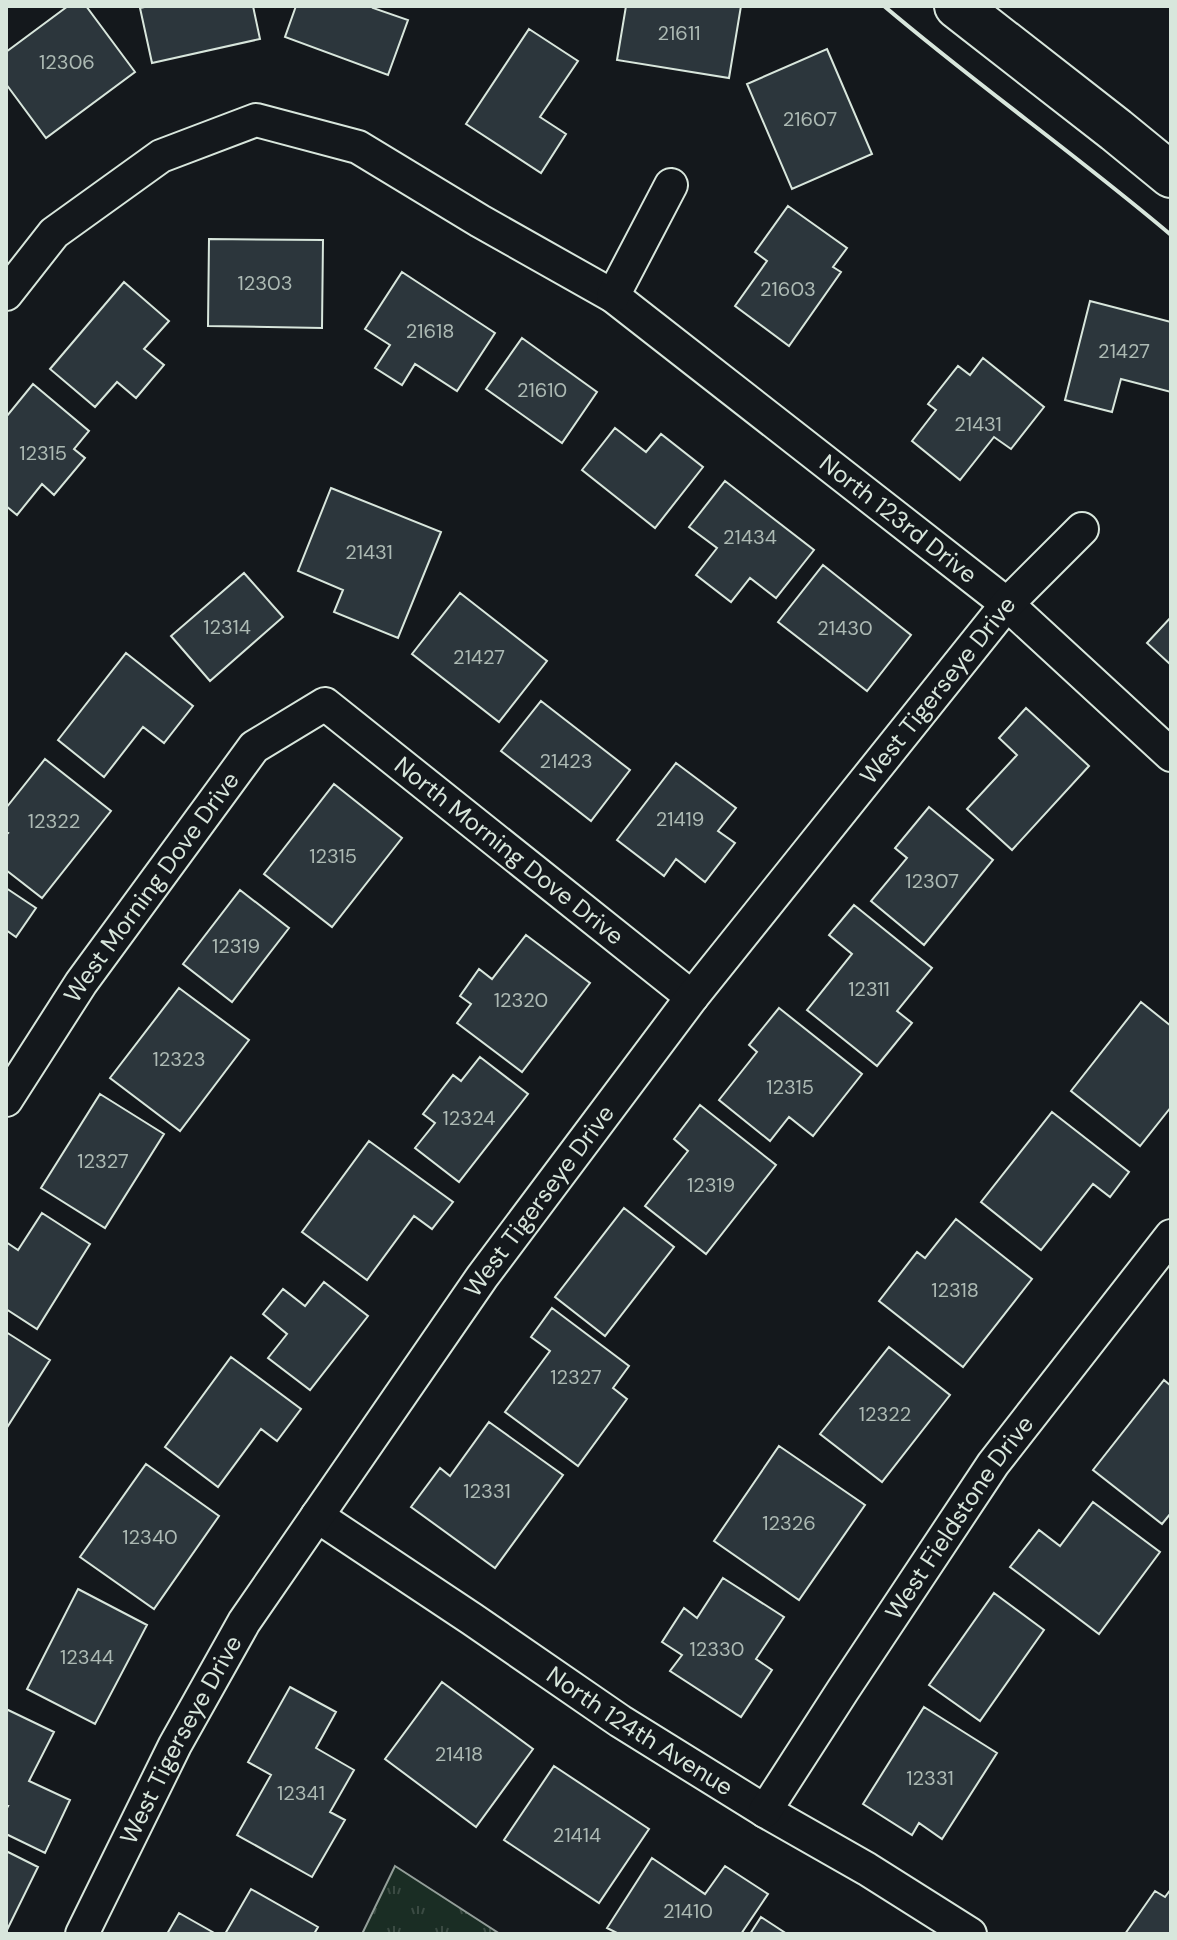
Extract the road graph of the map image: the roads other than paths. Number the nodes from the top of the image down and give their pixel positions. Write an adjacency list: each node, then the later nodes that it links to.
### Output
1 (957, 6): 2 (street)
2 (1171, 175)
3 (671, 185): 5 (street)
4 (6, 294): 5 (street, North 123rd Drive)
5 (613, 296): 7 (street, North 123rd Drive)
6 (1082, 529): 7 (street, West Tigerseye Drive)
7 (1007, 604): 9 (street, North 123rd Drive); 10 (street, West Tigerseye Drive)
8 (325, 704): 10 (street, North Morning Dove Drive); 11 (street, West Morning Dove Drive)
9 (1171, 755)
10 (692, 997): 13 (street, West Tigerseye Drive)
11 (6, 1100)
12 (1171, 1236): 14 (street, West Fieldstone Drive)
13 (317, 1516): 14 (street, North 124th Avenue); 15 (street, West Tigerseye Drive)
14 (765, 1811): 16 (street, North 124th Avenue)
15 (82, 1934)
16 (970, 1934)

